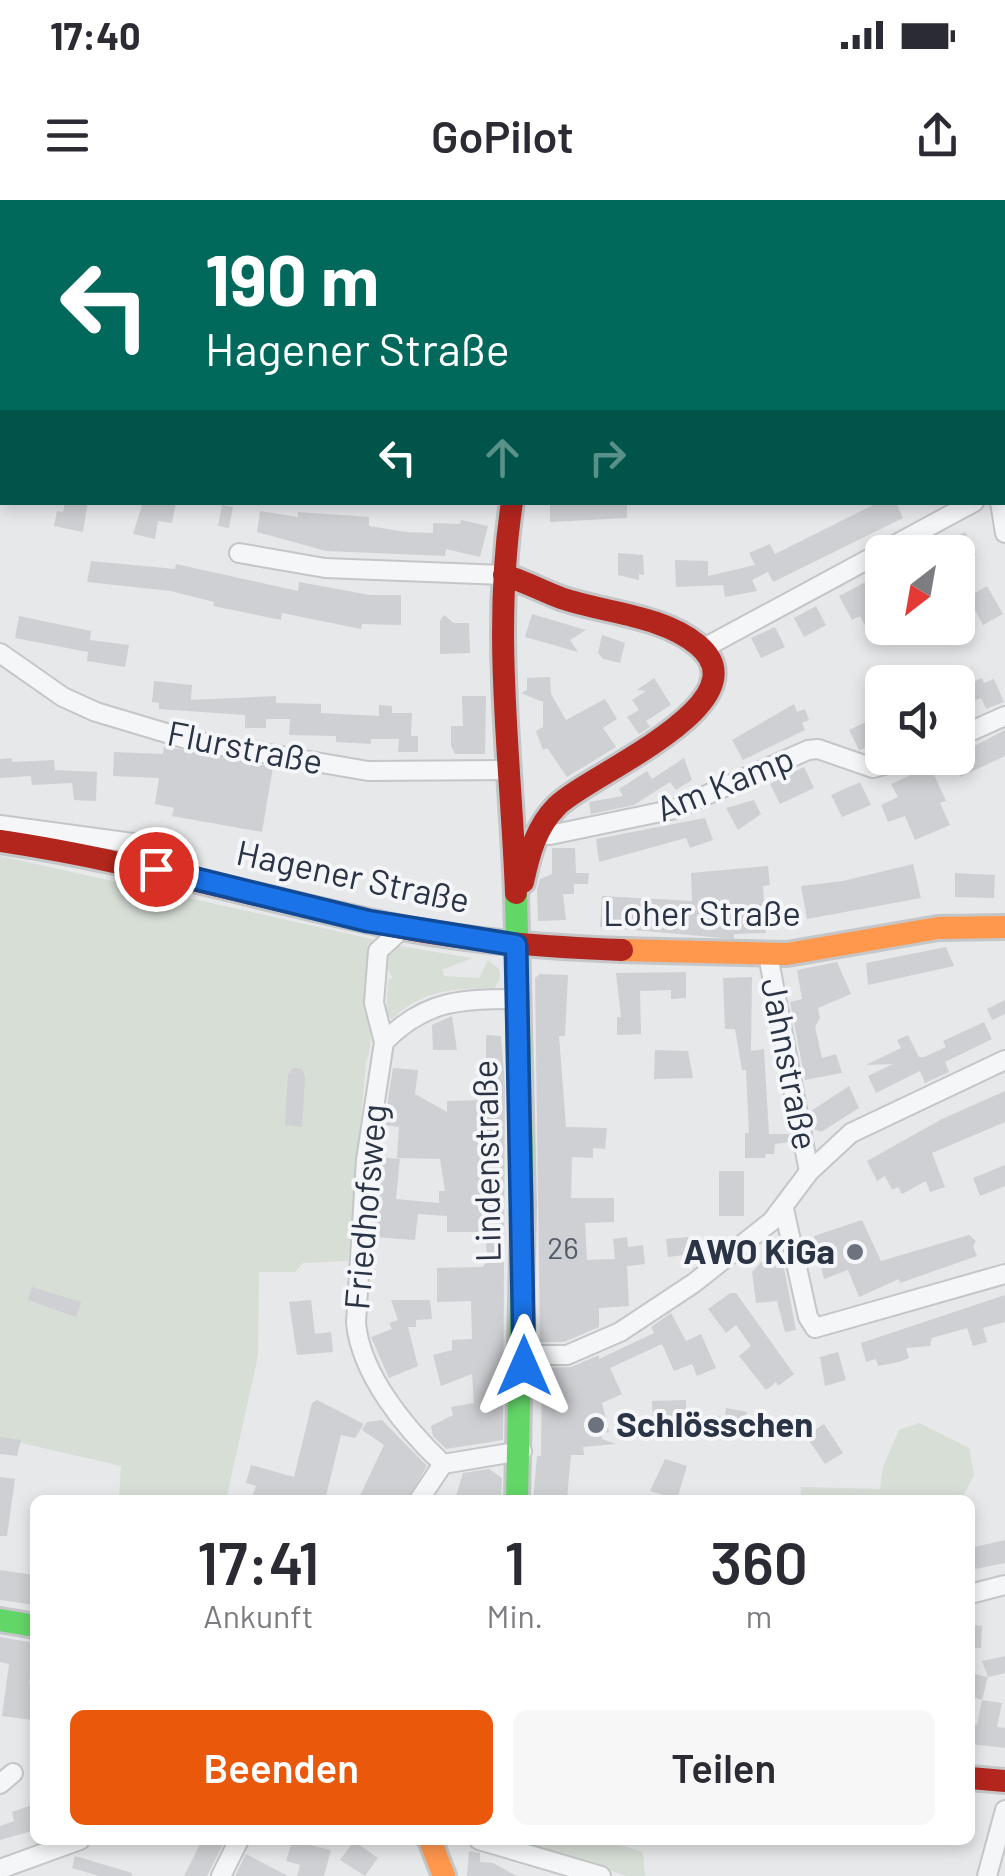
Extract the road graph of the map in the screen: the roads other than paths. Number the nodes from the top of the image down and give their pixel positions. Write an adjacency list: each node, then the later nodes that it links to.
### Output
1 (512, 505): 6 (main road, Lindenstraße)
2 (968, 505): 9 (street)
3 (1000, 505): 4 (street)
4 (1005, 533)
5 (239, 554): 6 (street)
6 (504, 575): 7 (main road); 8 (main road, Lindenstraße)
7 (560, 598): 8 (main road); 9 (main road)
8 (504, 612): 14 (main road, Lindenstraße)
9 (704, 648): 17 (main road)
10 (0, 653): 14 (street, Flurstraße)
11 (1005, 716): 12 (street)
12 (975, 729)
13 (865, 765): 17 (street, Am Kamp)
14 (509, 770): 15 (main road, Lindenstraße)
15 (511, 822): 17 (main road); 20 (main road, Lindenstraße)
16 (0, 825): 19 (street)
17 (536, 834): 20 (main road)
18 (0, 841): 22 (main road, Hagener Straße)
19 (140, 844)
20 (517, 906): 23 (main road, Lindenstraße)
21 (1005, 927): 24 (main road, Loher Straße)
22 (403, 928): 23 (main road, Hagener Straße); 26 (street, Friedhofsweg)
23 (516, 945): 24 (main road, Loher Straße); 25 (main road, Lindenstraße)
24 (768, 955): 28 (street, Jahnstraße)
25 (520, 1000): 26 (street); 31 (main road, Lindenstraße)
26 (384, 1042): 33 (street, Friedhofsweg)
27 (1005, 1060): 28 (street)
28 (809, 1172): 29 (street)
29 (784, 1208): 30 (street); 31 (street)
30 (1005, 1274)
31 (524, 1355): 32 (main road, Lindenstraße)
32 (522, 1451): 33 (street); 35 (main road, Lindenstraße)
33 (442, 1464): 34 (street)
34 (421, 1495)
35 (518, 1495)
36 (1005, 1586): 37 (street)
37 (975, 1593)
38 (0, 1620): 39 (main road)
39 (30, 1625)
40 (975, 1778): 41 (main road)
41 (1005, 1781)
42 (1005, 1810): 52 (street)
43 (70, 1845): 47 (street)
44 (236, 1845): 49 (street)
45 (432, 1845): 50 (main road)
46 (496, 1845): 51 (street)
47 (28, 1867): 48 (street)
48 (0, 1869)
49 (221, 1876)
50 (444, 1876)
51 (601, 1876)
52 (987, 1876)

